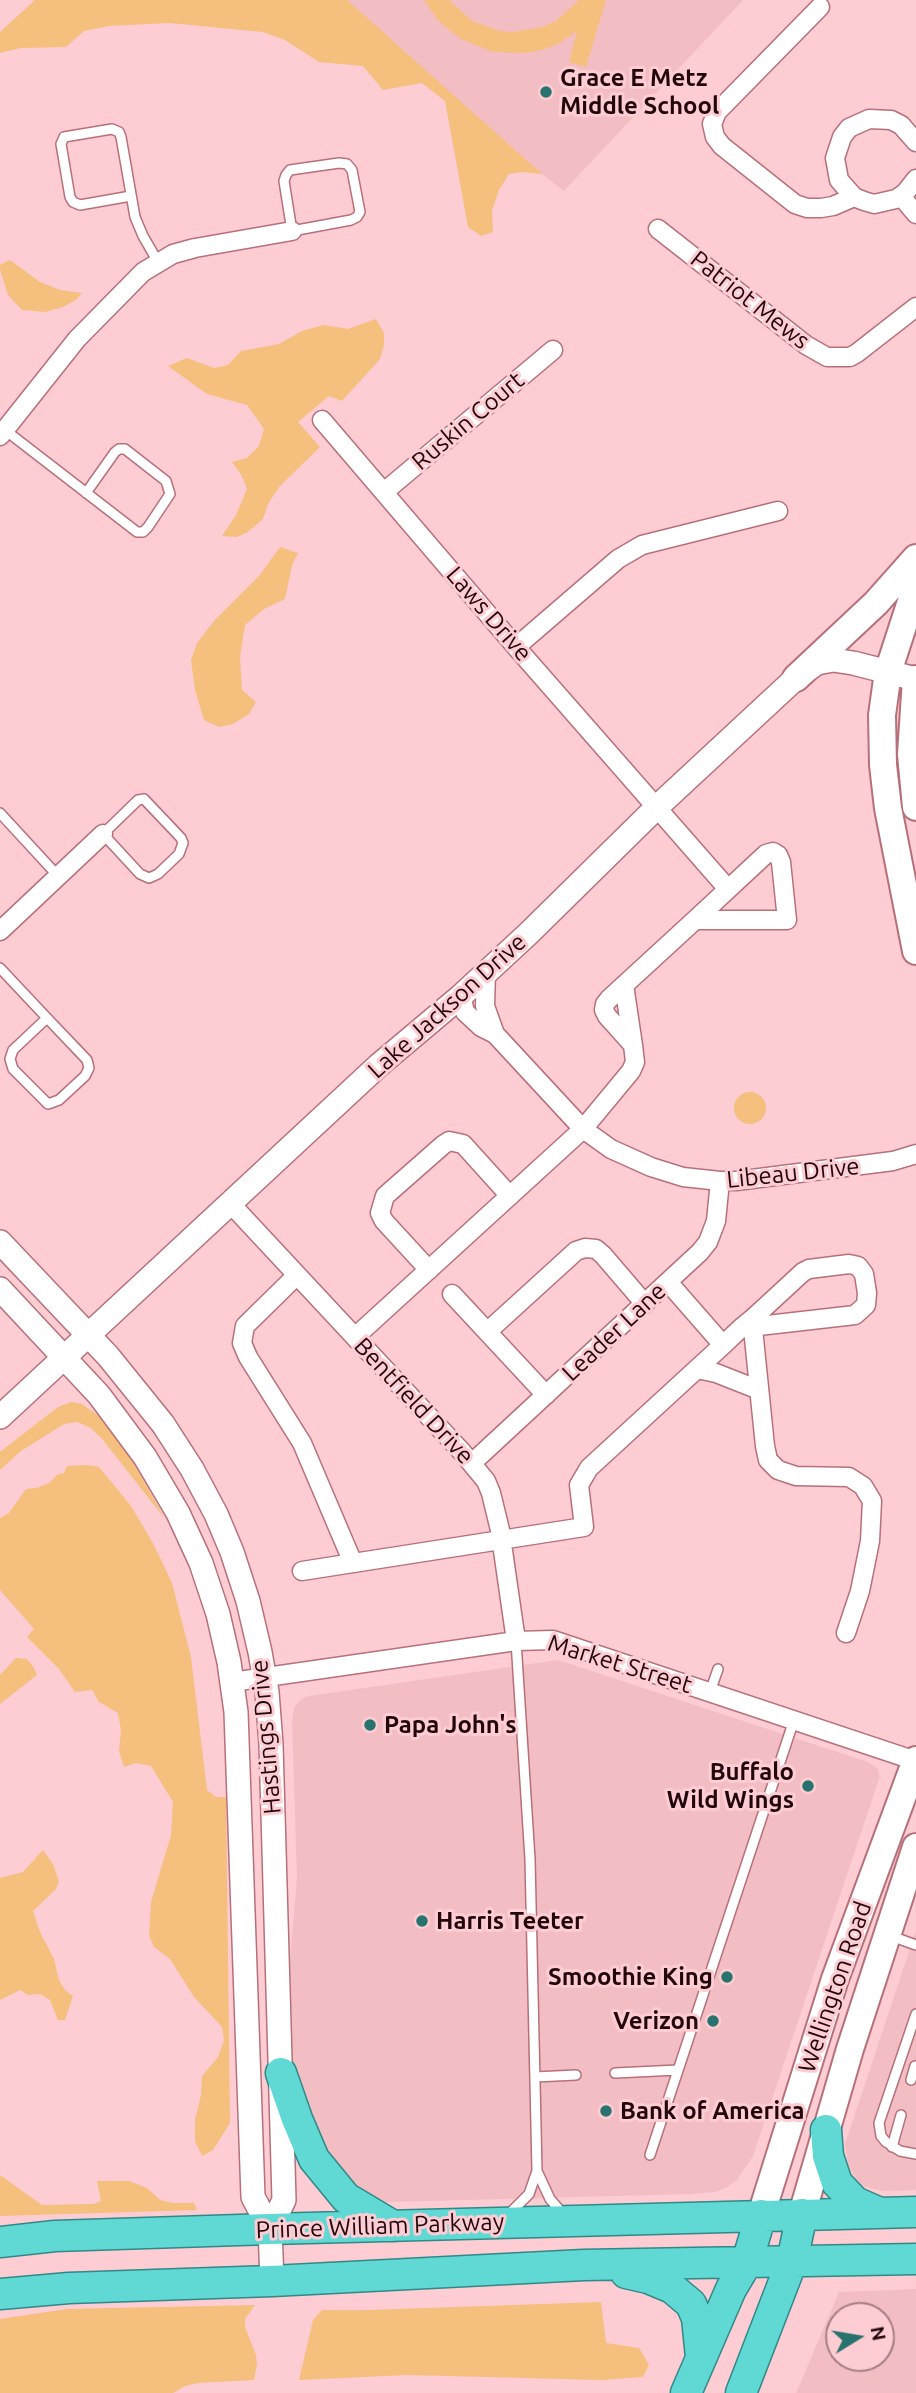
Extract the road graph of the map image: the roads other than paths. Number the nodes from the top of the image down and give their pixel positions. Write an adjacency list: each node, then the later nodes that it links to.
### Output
1 (820, 7): 5 (street)
2 (916, 142): 5 (street)
3 (916, 179): 6 (street)
4 (131, 196): 4 (lane); 10 (lane)
5 (854, 197): 6 (street)
6 (901, 197): 7 (street)
7 (916, 214)
8 (658, 229): 11 (street, Patriot Mews)
9 (292, 231): 9 (lane); 10 (street)
10 (158, 262): 14 (street)
11 (916, 307)
12 (553, 350): 15 (street, Ruskin Court)
13 (323, 420): 15 (street, Laws Drive)
14 (2, 433): 16 (lane)
15 (384, 492): 20 (street, Laws Drive)
16 (86, 493): 16 (lane)
17 (778, 511): 20 (street)
18 (916, 558): 22 (main road)
19 (916, 586): 21 (main road)
20 (516, 646): 24 (street, Laws Drive)
21 (888, 672): 22 (street, Lake Jackson Drive); 23 (street, Lake Jackson Drive); 32 (main road)
22 (796, 678): 24 (street, Lake Jackson Drive)
23 (916, 679): 25 (main road)
24 (657, 807): 29 (street, Laws Drive); 34 (street, Lake Jackson Drive)
25 (916, 807)
26 (0, 813): 28 (lane)
27 (103, 834): 27 (lane); 28 (street)
28 (58, 876): 31 (street)
29 (728, 889): 30 (street); 30 (street)
30 (695, 920): 38 (street)
31 (0, 931)
32 (916, 951)
33 (0, 968): 36 (lane)
34 (486, 972): 35 (street, Lake Jackson Drive); 37 (street, Libeau Drive)
35 (461, 996): 37 (street, Libeau Drive); 44 (street, Lake Jackson Drive)
36 (47, 1018): 36 (lane)
37 (495, 1034): 38 (street, Libeau Drive)
38 (583, 1129): 42 (street, Libeau Drive); 43 (street)
39 (916, 1154): 40 (street, Libeau Drive)
40 (893, 1161): 41 (street, Libeau Drive); 42 (street, Libeau Drive)
41 (916, 1166)
42 (720, 1181): 48 (street, Leader Lane)
43 (510, 1196): 46 (street); 46 (street)
44 (230, 1203): 47 (street, Bentfield Drive); 54 (street, Lake Jackson Drive)
45 (0, 1242): 54 (street, Hastings Drive)
46 (429, 1270): 55 (street)
47 (297, 1275): 55 (street, Bentfield Drive); 64 (street)
48 (668, 1282): 51 (street, Leader Lane); 56 (street)
49 (0, 1289): 57 (street, Hastings Drive)
50 (452, 1294): 53 (street)
51 (645, 1304): 53 (street); 60 (street, Leader Lane)
52 (749, 1325): 52 (street); 56 (street); 59 (street)
53 (487, 1332): 60 (street)
54 (89, 1335): 57 (street, Lake Jackson Drive); 69 (street, Hastings Drive)
55 (355, 1337): 62 (street, Bentfield Drive)
56 (723, 1345): 58 (street)
57 (65, 1357): 61 (street, Lake Jackson Drive); 70 (street, Hastings Drive)
58 (697, 1369): 59 (street); 63 (street)
59 (759, 1390): 66 (street)
60 (546, 1395): 62 (street, Leader Lane)
61 (0, 1417)
62 (472, 1463): 63 (street, Bentfield Drive)
63 (501, 1539): 64 (street); 67 (street, Bentfield Drive)
64 (353, 1563): 65 (street)
65 (302, 1571)
66 (846, 1633)
67 (516, 1641): 69 (street, Market Street); 71 (street, Market Street); 83 (lane)
68 (718, 1669): 71 (lane)
69 (264, 1678): 70 (street, Market Street); 80 (street, Hastings Drive)
70 (232, 1682): 98 (street, Hastings Drive)
71 (710, 1692): 72 (street, Market Street)
72 (794, 1720): 73 (street, Market Street); 79 (lane)
73 (916, 1760): 94 (main road, Wellington Road)
74 (916, 1847): 75 (main road, Wellington Road)
75 (887, 1935): 76 (lane); 86 (main road, Wellington Road)
76 (916, 1945)
77 (916, 2014): 87 (lane)
78 (915, 2066): 84 (lane)
79 (678, 2070): 81 (lane); 89 (lane)
80 (281, 2073): 97 (highway); 98 (street, Hastings Drive)
81 (615, 2073)
82 (576, 2075): 83 (lane)
83 (535, 2077): 90 (lane)
84 (911, 2080)
85 (901, 2115): 87 (lane)
86 (826, 2130): 92 (highway); 93 (main road, Wellington Road)
87 (892, 2147): 88 (lane)
88 (916, 2154)
89 (650, 2155)
90 (537, 2171): 95 (lane); 96 (lane)
91 (916, 2212): 92 (highway, Prince William Parkway)
92 (880, 2213): 93 (highway, Prince William Parkway)
93 (802, 2214): 94 (highway, Prince William Parkway); 102 (highway)
94 (761, 2215): 95 (highway, Prince William Parkway); 101 (highway)
95 (570, 2221): 96 (highway, Prince William Parkway)
96 (500, 2223): 97 (highway, Prince William Parkway)
97 (394, 2226): 98 (highway, Prince William Parkway)
98 (270, 2229): 99 (highway, Prince William Parkway); 104 (street, Hastings Drive)
99 (0, 2242)
100 (916, 2259): 102 (highway, Prince William Parkway)
101 (747, 2262): 102 (highway, Prince William Parkway); 103 (highway, Prince William Parkway); 106 (highway)
102 (792, 2262): 108 (highway)
103 (584, 2265): 104 (highway, Prince William Parkway); 106 (highway)
104 (272, 2281): 105 (highway, Prince William Parkway)
105 (0, 2294)
106 (701, 2358): 107 (highway)
107 (686, 2393)
108 (741, 2393)

